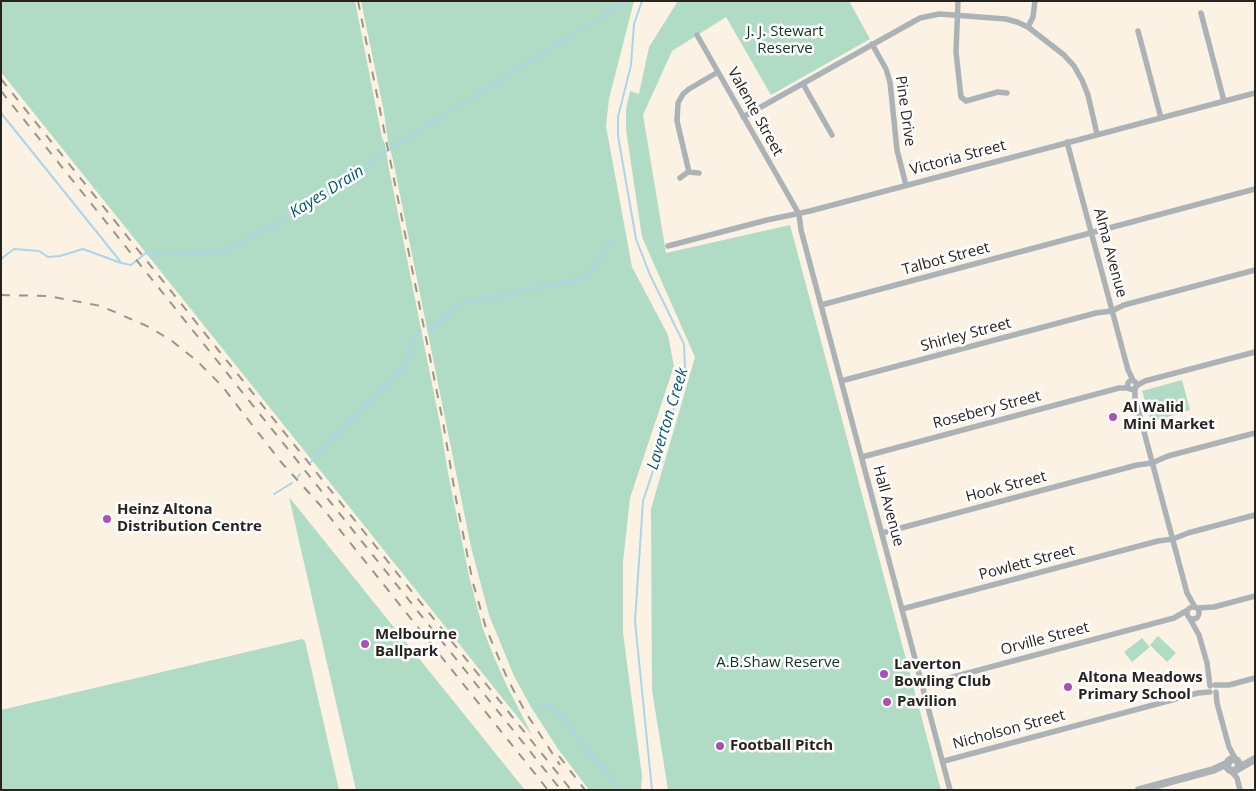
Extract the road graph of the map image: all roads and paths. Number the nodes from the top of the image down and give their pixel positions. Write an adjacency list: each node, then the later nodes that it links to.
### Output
1 (958, 1): 4 (street)
2 (1035, 1): 5 (street)
3 (1202, 13): 13 (street)
4 (957, 15): 5 (street); 8 (street); 12 (street)
5 (1028, 28): 16 (street)
6 (1138, 31): 15 (street)
7 (697, 35): 9 (street, Valente Street)
8 (872, 44): 10 (street); 22 (street, Pine Drive)
9 (718, 72): 14 (street, Valente Street); 19 (street)
10 (802, 84): 14 (street); 17 (street)
11 (1255, 92): 13 (street, Victoria Street)
12 (1007, 93)
13 (1224, 101): 15 (street, Victoria Street)
14 (743, 117): 24 (street, Valente Street)
15 (1160, 118): 16 (street, Victoria Street)
16 (1097, 134): 18 (street, Victoria Street)
17 (832, 136)
18 (1067, 142): 22 (street, Victoria Street); 25 (street, Alma Avenue)
19 (689, 172): 20 (street); 21 (street)
20 (699, 173)
21 (680, 178)
22 (906, 185): 24 (street, Victoria Street)
23 (1255, 189): 25 (street, Talbot Street)
24 (797, 214): 26 (street, Victoria Street); 28 (street, Hall Avenue)
25 (1091, 232): 28 (street, Talbot Street); 29 (street, Alma Avenue)
26 (668, 246)
27 (1255, 270): 29 (street, Shirley Street)
28 (821, 305): 31 (street, Hall Avenue)
29 (1111, 309): 31 (street, Shirley Street); 32 (street, Alma Avenue)
30 (1255, 352): 32 (street, Rosebery Street)
31 (841, 381): 34 (street, Hall Avenue)
32 (1132, 385): 34 (street, Rosebery Street); 35 (street, Alma Avenue)
33 (1255, 433): 35 (street, Hook Street)
34 (862, 457): 37 (street, Hall Avenue)
35 (1152, 461): 37 (street, Hook Street); 38 (street, Alma Avenue)
36 (1255, 515): 38 (street, Powlett Street)
37 (882, 533): 43 (street, Hall Avenue)
38 (1172, 537): 39 (street, Alma Avenue); 43 (street, Powlett Street)
39 (1187, 593): 42 (street, Alma Avenue); 44 (street, Alma Avenue)
40 (1255, 596): 41 (street)
41 (1214, 607): 42 (street); 45 (street)
42 (1196, 608): 44 (street); 45 (street, Alma Avenue)
43 (902, 609): 48 (street, Hall Avenue)
44 (1188, 614): 45 (street); 46 (street, Alma Avenue); 48 (street, Orville Street)
45 (1198, 616): 46 (street, Alma Avenue)
46 (1199, 635): 49 (street, Alma Avenue)
47 (1255, 678): 49 (street, Nicholson Street)
48 (922, 685): 51 (street, Hall Avenue)
49 (1213, 689): 51 (street, Nicholson Street); 52 (street, Alma Avenue)
50 (1254, 760): 52 (street)
51 (944, 761): 53 (street, Hall Avenue)
52 (1233, 765): 54 (street); 55 (street, Alma Avenue)
53 (950, 790)
54 (1139, 790)
55 (1240, 790)

